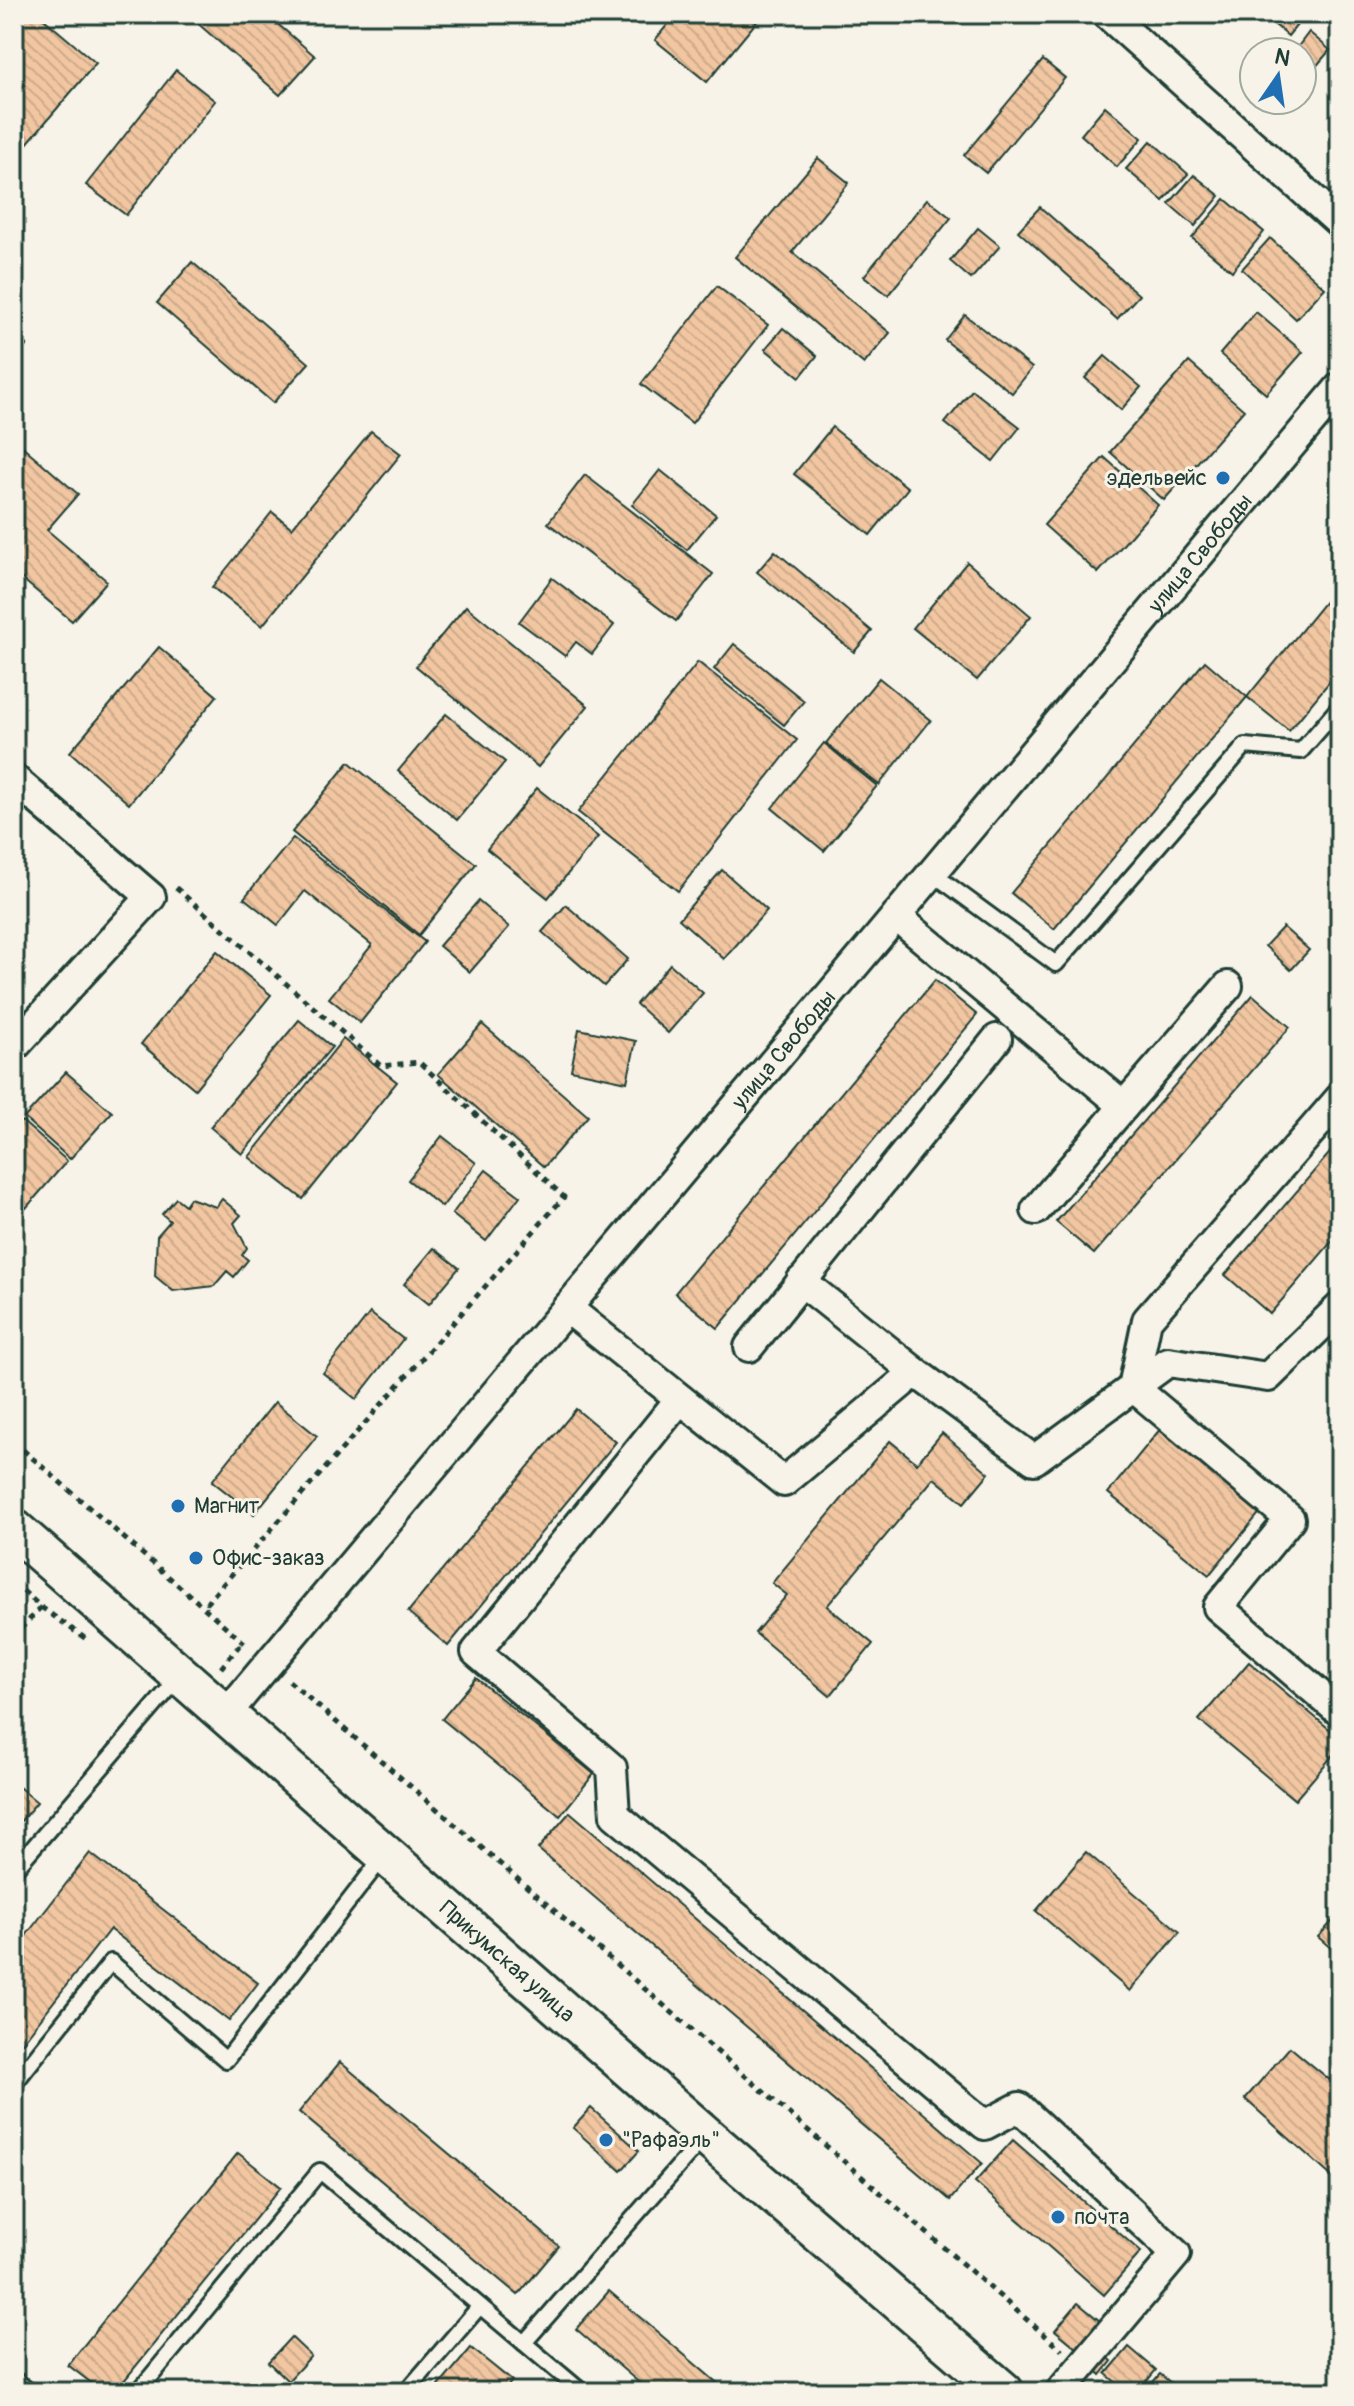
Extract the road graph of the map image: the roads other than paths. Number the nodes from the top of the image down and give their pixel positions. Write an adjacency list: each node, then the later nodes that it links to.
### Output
1 (1107, 14): 2 (street)
2 (1340, 223)
3 (1340, 387): 6 (street, улица Свободы)
4 (1340, 706): 6 (lane)
5 (14, 779): 10 (street)
6 (932, 873): 7 (street, улица Свободы)
7 (896, 916): 12 (street); 16 (street, улица Свободы)
8 (1228, 986): 12 (street)
9 (997, 1039): 14 (street)
10 (14, 1047)
11 (1340, 1098): 19 (street)
12 (1124, 1106): 13 (street)
13 (1036, 1210)
14 (801, 1281): 17 (street); 18 (street)
15 (1340, 1307): 19 (street)
16 (567, 1308): 20 (street); 24 (street, улица Свободы)
17 (749, 1347)
18 (915, 1372): 19 (street); 20 (street)
19 (1133, 1387): 23 (street)
20 (680, 1399): 37 (street)
21 (14, 1529): 22 (main road, Прикумская улица)
22 (182, 1674): 24 (main road, Прикумская улица); 26 (lane)
23 (1340, 1712)
24 (227, 1713): 25 (main road, Прикумская улица)
25 (386, 1854): 27 (lane); 28 (main road, Прикумская улица)
26 (14, 1870)
27 (14, 2084)
28 (705, 2135): 30 (lane); 36 (main road, Прикумская улица)
29 (480, 2306): 30 (lane); 33 (lane); 34 (lane)
30 (524, 2343): 35 (lane)
31 (14, 2379): 32 (lane)
32 (30, 2392)
33 (138, 2392)
34 (406, 2392)
35 (582, 2392)
36 (1004, 2392)
37 (1060, 2392)

